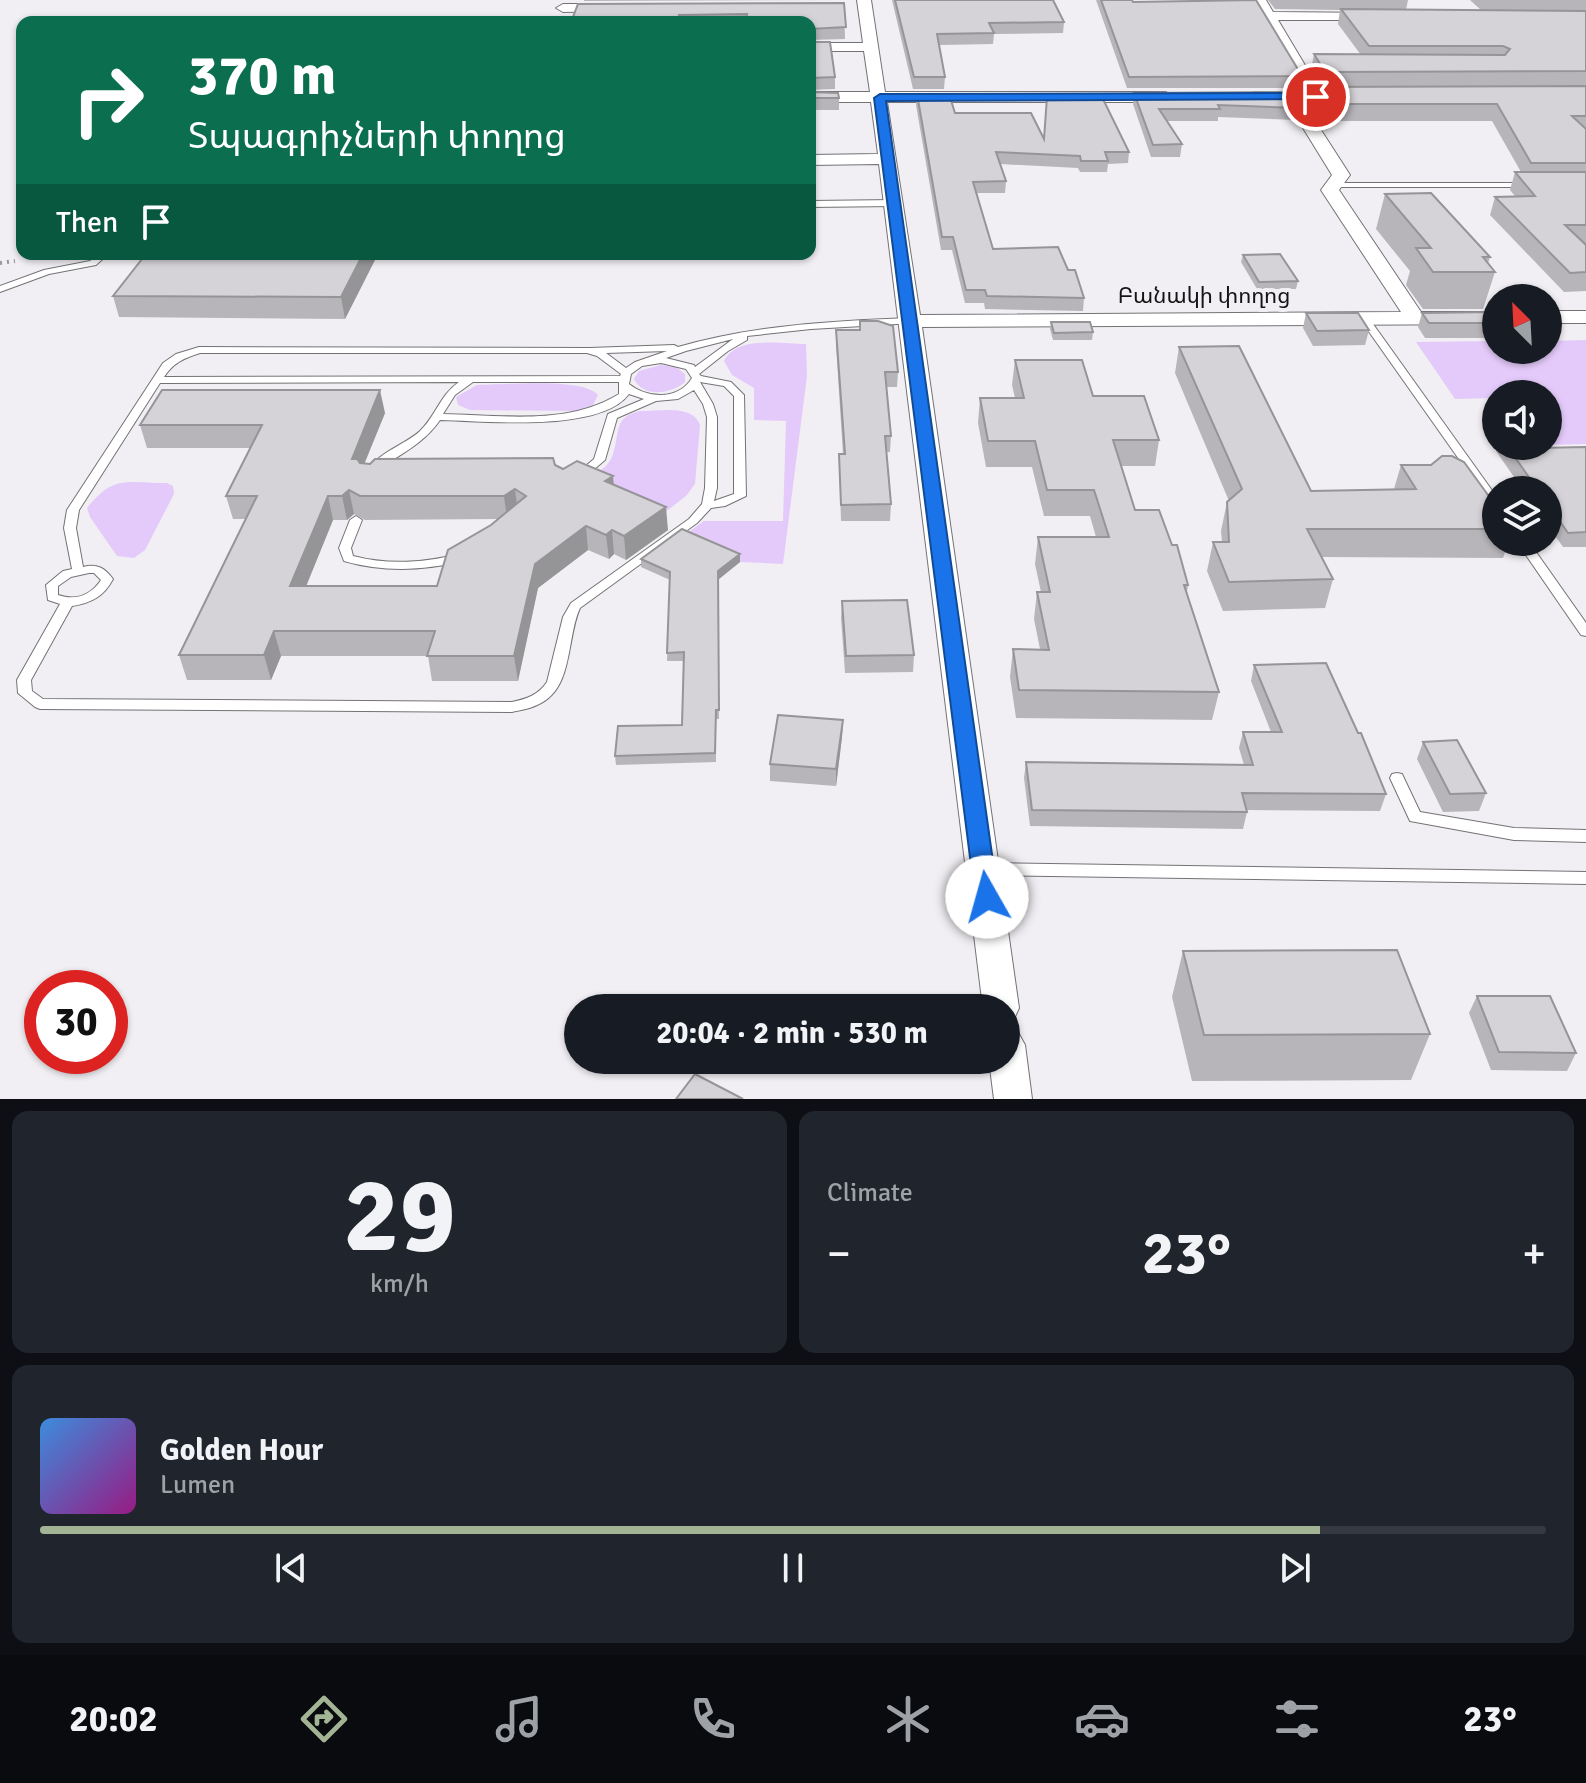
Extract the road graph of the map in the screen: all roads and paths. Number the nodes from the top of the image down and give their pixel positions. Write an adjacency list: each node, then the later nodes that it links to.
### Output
1 (1259, 0): 5 (street)
2 (860, 5): 8 (street)
3 (624, 7): 4 (street)
4 (562, 10)
5 (1269, 16): 6 (street); 14 (street)
6 (1394, 17)
7 (816, 47): 8 (street)
8 (872, 47): 15 (street)
9 (1363, 96): 14 (street)
10 (816, 97): 15 (street)
11 (1183, 97): 15 (street)
12 (1230, 97): 13 (street)
13 (1292, 97): 14 (street); 18 (street)
14 (1316, 97)
15 (880, 98): 16 (street)
16 (888, 159): 17 (street); 20 (street)
17 (816, 160)
18 (1335, 185): 19 (lane); 26 (street)
19 (1539, 185)
20 (895, 203): 21 (lane); 29 (street)
21 (816, 204)
22 (97, 260): 23 (lane)
23 (0, 289)
24 (1562, 317): 25 (street)
25 (1586, 317)
26 (1415, 318): 27 (street, Բանակի փողոց); 28 (street, Բանակի փողոց)
27 (1482, 318)
28 (1365, 319): 29 (street, Բանակի փողոց); 44 (lane)
29 (911, 321): 30 (lane); 54 (street)
30 (775, 327): 31 (lane); 34 (lane)
31 (681, 348): 32 (lane); 33 (lane)
32 (587, 350): 35 (lane); 36 (lane)
33 (650, 361): 34 (lane); 35 (lane)
34 (696, 378): 40 (lane); 45 (lane); 45 (lane)
35 (624, 379): 38 (lane); 40 (lane); 41 (lane)
36 (158, 380): 37 (lane); 49 (lane)
37 (424, 380): 38 (lane); 39 (lane)
38 (472, 380): 39 (lane)
39 (444, 398): 41 (lane)
40 (659, 398): 42 (lane)
41 (438, 417): 43 (lane)
42 (575, 479)
43 (371, 482)
44 (1482, 484)
45 (708, 505): 50 (lane)
46 (356, 520): 47 (lane)
47 (469, 555)
48 (1533, 556): 51 (lane)
49 (78, 570): 50 (lane); 50 (lane)
50 (68, 602)
51 (1586, 632)
52 (1397, 778): 53 (lane)
53 (1586, 836)
54 (983, 869): 55 (lane); 56 (street)
55 (1586, 878)
56 (999, 994)
57 (1010, 1074): 58 (street)
58 (1013, 1099)

